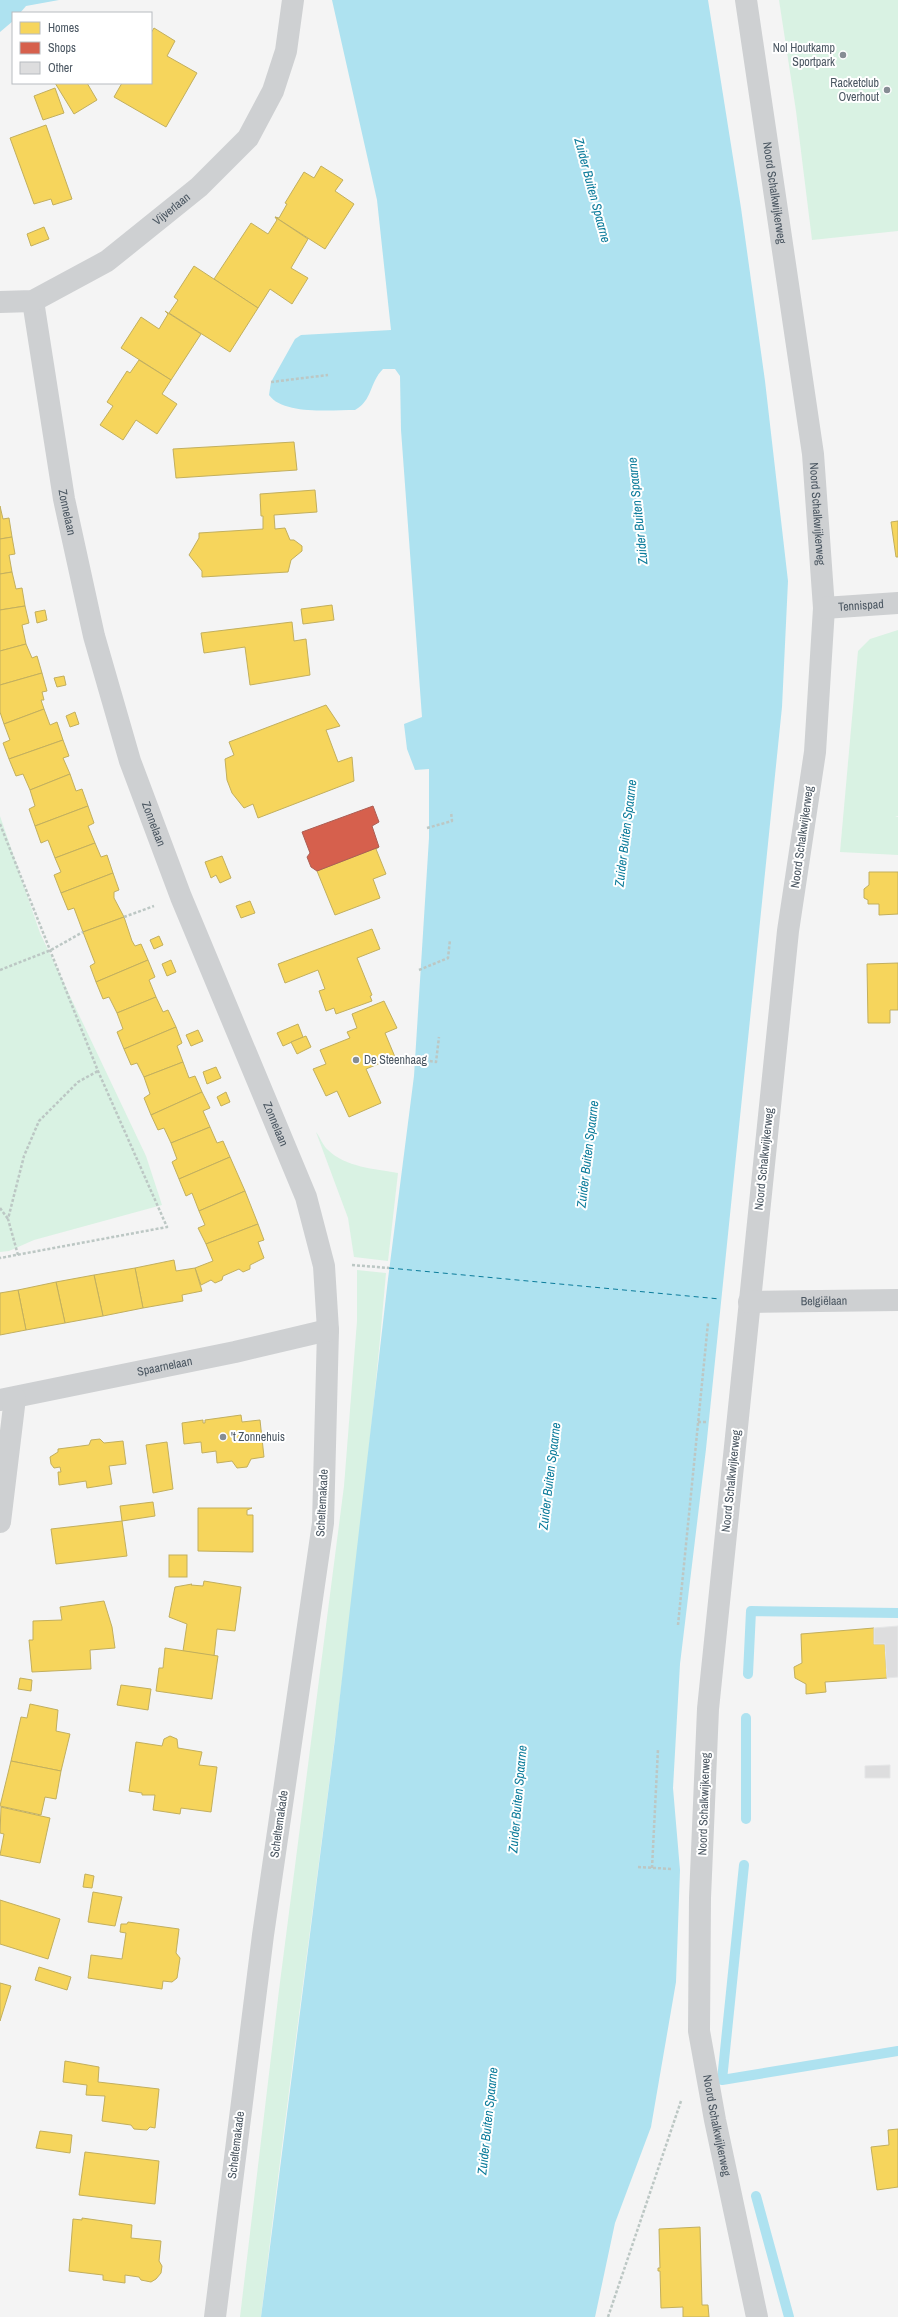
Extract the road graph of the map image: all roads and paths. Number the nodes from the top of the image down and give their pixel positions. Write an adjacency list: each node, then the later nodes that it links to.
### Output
1 (293, 0): 3 (street, Vijverlaan)
2 (746, 0): 8 (street, Noord Schalkwijkerweg)
3 (33, 301): 4 (street, Vijverlaan); 24 (street, Zonnelaan)
4 (0, 302)
5 (328, 375): 6 (path)
6 (271, 382)
7 (898, 603): 8 (street, Tennispad)
8 (824, 608): 27 (street, Noord Schalkwijkerweg)
9 (451, 812): 11 (path)
10 (0, 824): 14 (path)
11 (428, 828)
12 (83, 932): 14 (path)
13 (450, 940): 16 (path)
14 (51, 950): 15 (path); 19 (path)
15 (0, 970)
16 (419, 970)
17 (439, 1037): 18 (path)
18 (410, 1058)
19 (98, 1071): 21 (path); 22 (path)
20 (0, 1208): 21 (path)
21 (8, 1219): 22 (path)
22 (18, 1255): 23 (path)
23 (0, 1258)
24 (324, 1266): 25 (path); 29 (street, Zonnelaan)
25 (390, 1268)
26 (898, 1300): 27 (street, Belgiëlaan)
27 (749, 1302): 42 (street, Noord Schalkwijkerweg)
28 (708, 1323): 31 (path)
29 (328, 1330): 30 (street, Spaarnelaan); 40 (street, Scheltemakade)
30 (8, 1399): 33 (street)
31 (698, 1422): 32 (path); 34 (path)
32 (708, 1422)
33 (0, 1522)
34 (678, 1625)
35 (658, 1749): 37 (path)
36 (638, 1867): 37 (path)
37 (652, 1868): 38 (path)
38 (680, 1870)
39 (682, 2096): 41 (path)
40 (215, 2317)
41 (608, 2317)
42 (757, 2317)

